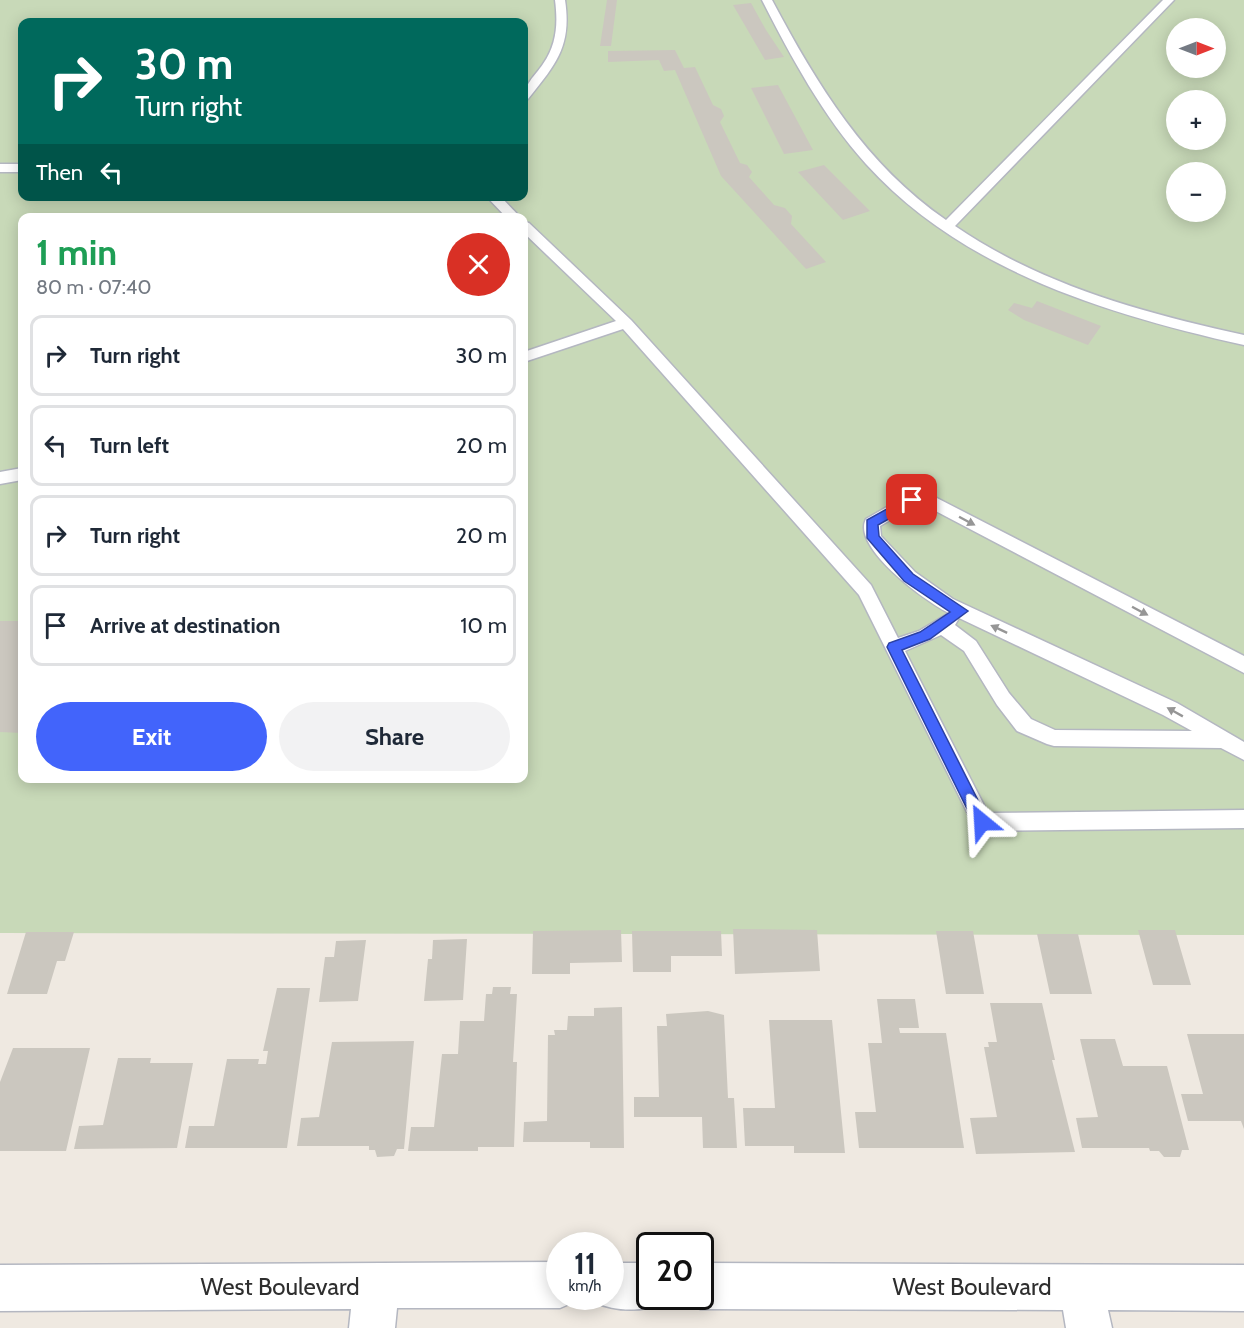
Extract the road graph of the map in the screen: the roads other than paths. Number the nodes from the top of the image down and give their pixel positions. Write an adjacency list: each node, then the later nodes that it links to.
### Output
1 (560, 0): 4 (lane)
2 (767, 0): 9 (lane)
3 (1169, 0): 9 (lane)
4 (528, 91)
5 (0, 168): 6 (lane)
6 (18, 168)
7 (497, 201): 8 (lane)
8 (509, 213)
9 (947, 227): 12 (lane)
10 (528, 230): 11 (lane)
11 (626, 323): 13 (lane); 18 (lane)
12 (1244, 340)
13 (528, 356)
14 (18, 475): 15 (lane)
15 (0, 478)
16 (962, 611): 17 (lane); 19 (lane, one-way to 19); 20 (lane, one-way to 16)
17 (941, 625): 18 (lane); 20 (lane)
18 (894, 647): 22 (lane)
19 (1244, 665)
20 (1223, 740): 21 (lane)
21 (1244, 752)
22 (1244, 819)
23 (546, 1287): 27 (street, West Boulevard)
24 (714, 1287): 28 (street, West Boulevard)
25 (0, 1288): 27 (street, West Boulevard)
26 (1244, 1288): 28 (street, West Boulevard)
27 (374, 1306)
28 (1085, 1307)

